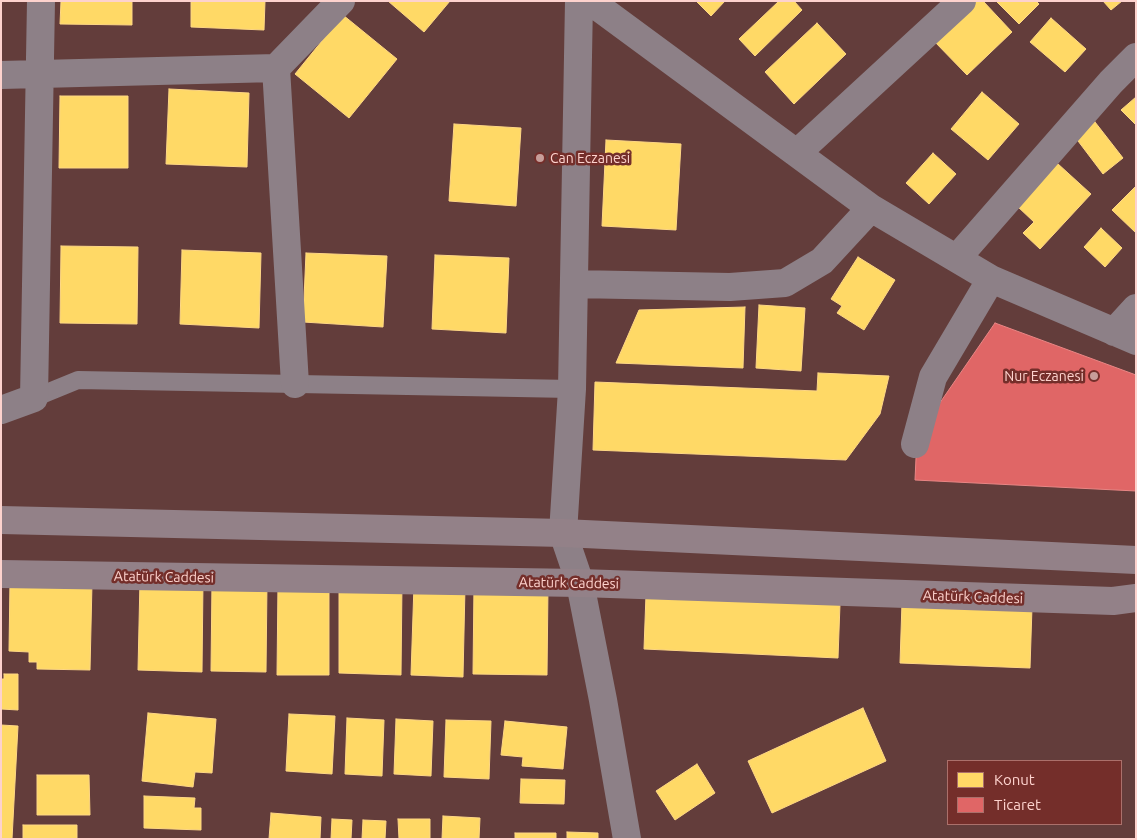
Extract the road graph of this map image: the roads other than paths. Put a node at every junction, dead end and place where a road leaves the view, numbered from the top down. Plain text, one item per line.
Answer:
1 (41, 1) edge
2 (341, 1) edge
3 (579, 1) edge
4 (590, 1) edge
5 (962, 1) edge
6 (1136, 57) edge
7 (276, 68) junction
8 (40, 74) junction
9 (1, 75) edge
10 (796, 153) junction
11 (871, 208) junction
12 (957, 258) junction
13 (991, 278) junction
14 (574, 284) junction
15 (1136, 308) edge
16 (1125, 336) edge
17 (296, 384) junction
18 (572, 389) junction
19 (34, 398) junction
20 (1, 410) edge
21 (915, 444) dead end
22 (1, 520) edge
23 (562, 533) junction
24 (1136, 560) edge
25 (1, 574) edge
26 (580, 583) junction
27 (1136, 598) edge
28 (627, 839) edge

1 - 8 street
2 - 7 street
3 - 14 street
4 - 10 street
5 - 10 street
6 - 12 street
7 - 8 street
7 - 17 street
8 - 9 street
8 - 19 street
10 - 11 street
11 - 12 street
11 - 14 street
12 - 13 street
13 - 16 street
13 - 21 street
14 - 18 street
15 - 16 street
17 - 18 lane
17 - 19 lane
18 - 23 street
19 - 20 street
22 - 23 main road
23 - 24 main road
23 - 26 street
25 - 26 main road, Atatürk Caddesi
26 - 27 main road, Atatürk Caddesi
26 - 28 street

